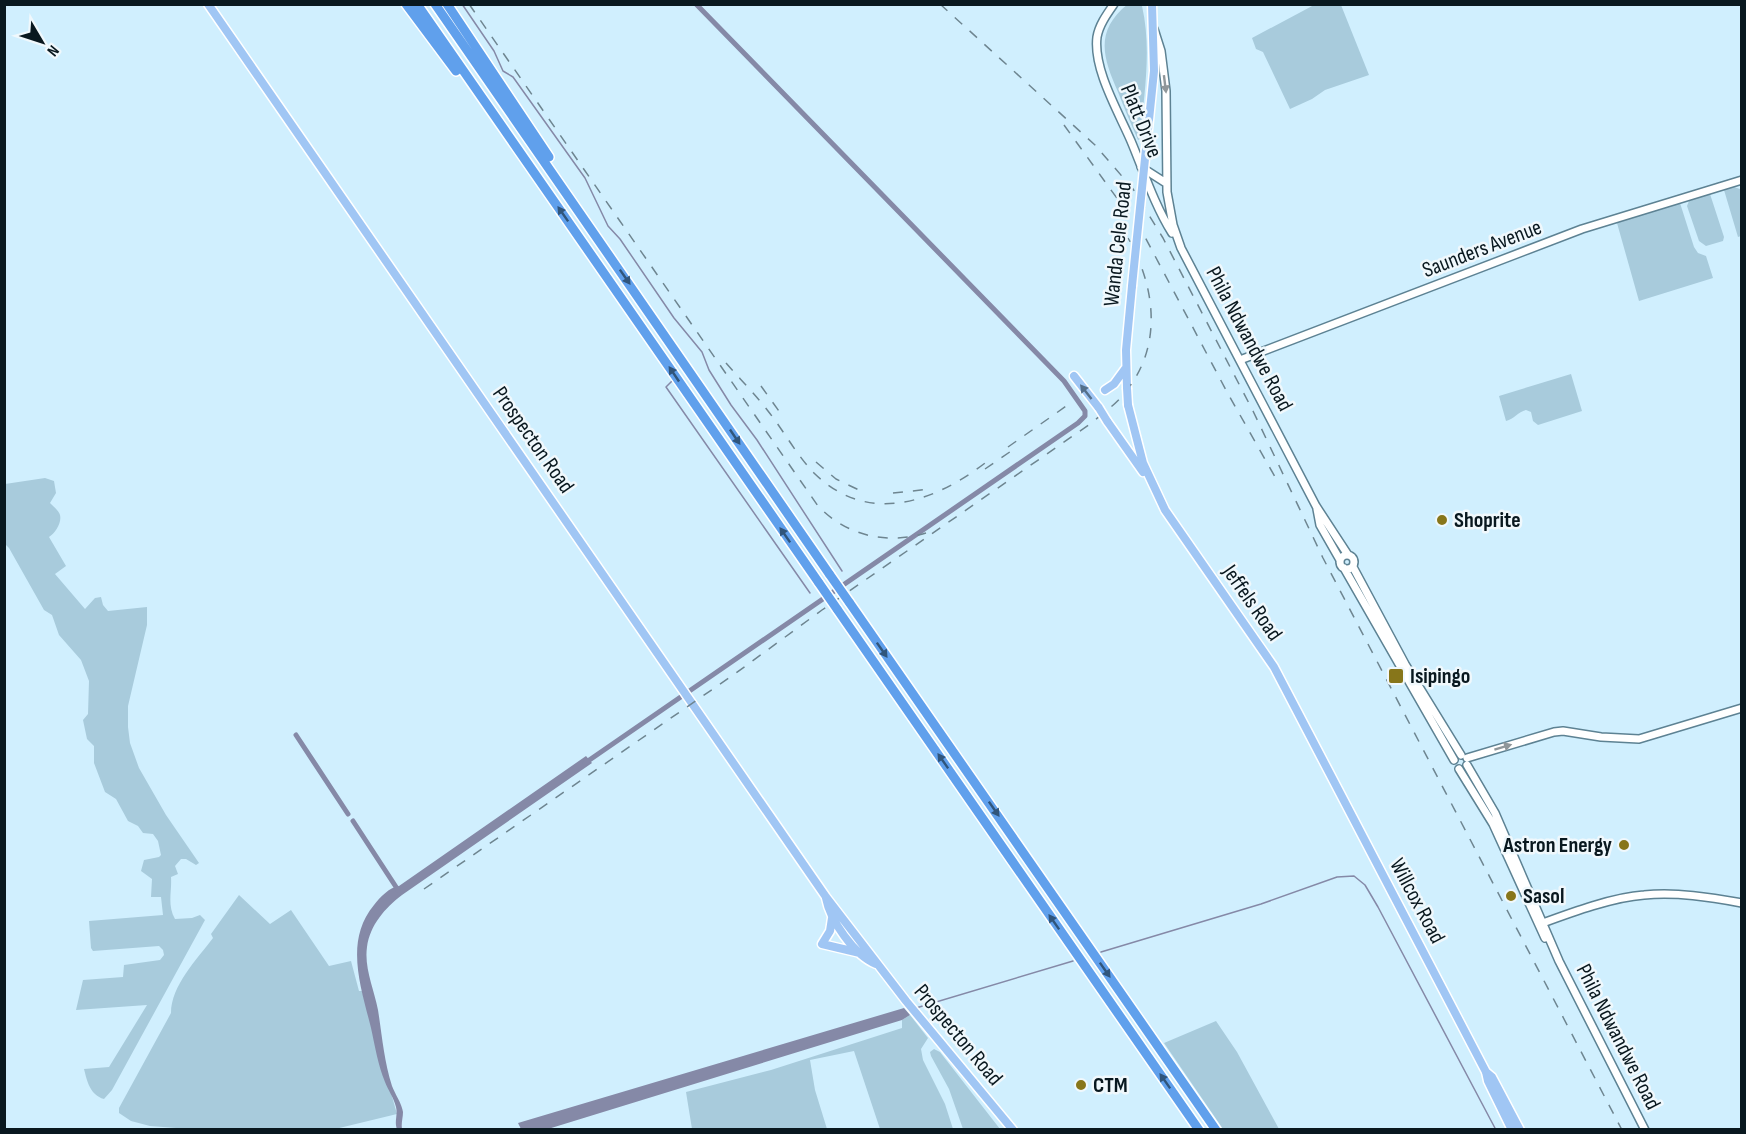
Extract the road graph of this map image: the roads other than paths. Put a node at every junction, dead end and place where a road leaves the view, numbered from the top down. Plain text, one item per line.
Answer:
1 (208, 4) edge
2 (405, 4) edge
3 (417, 4) edge
4 (435, 4) edge
5 (447, 4) edge
6 (1114, 4) edge
7 (1146, 4) edge
8 (1153, 9) edge
9 (1153, 27) junction
10 (512, 141) junction
11 (1141, 167) junction
12 (1742, 180) edge
13 (1166, 183) junction
14 (598, 238) junction
15 (1181, 248) junction
16 (1240, 360) junction
17 (1125, 368) junction
18 (1074, 376) dead end
19 (1105, 390) dead end
20 (1152, 484) junction
21 (1316, 506) junction
22 (1348, 555) junction
23 (1340, 560) junction
24 (1353, 567) junction
25 (1344, 568) junction
26 (1742, 708) edge
27 (1316, 746) joint
28 (1465, 759) junction
29 (1454, 760) junction
30 (1460, 769) junction
31 (826, 897) junction
32 (1742, 903) edge
33 (832, 917) junction
34 (1540, 923) junction
35 (861, 953) junction
36 (877, 964) junction
37 (1486, 1072) junction
38 (1190, 1118) junction
39 (1013, 1130) edge
40 (1192, 1130) edge
41 (1198, 1130) edge
42 (1216, 1130) edge
43 (1512, 1130) edge
44 (1520, 1130) edge
45 (1645, 1130) edge

1 - 31 main road, Prospecton Road
2 - 10 highway
3 - 10 highway
4 - 14 highway
5 - 14 highway
6 - 11 street, Platt Drive
7 - 8 main road
8 - 9 main road, Wanda Cele Road
9 -> 13 street, Phila Ndwandwe Road
9 - 17 main road, Wanda Cele Road, bridge
38 -> 10 highway, bridge
11 - 13 street
11 - 15 street, Platt Drive
12 - 16 street, Saunders Avenue
13 - 15 street, Phila Ndwandwe Road
14 -> 42 highway, bridge
15 - 16 street, Phila Ndwandwe Road
16 - 21 street, Phila Ndwandwe Road
17 - 19 main road
17 - 20 main road, Wanda Cele Road, bridge
20 -> 18 main road, bridge
20 - 27 main road, Jeffels Road
21 - 22 street, Phila Ndwandwe Road
21 - 23 street, Phila Ndwandwe Road
22 - 23 street
22 - 24 street
23 - 25 street
24 - 25 street
24 - 28 street, Phila Ndwandwe Road
25 - 29 street
28 -> 26 street
27 - 37 main road, Willcox Road
28 - 29 street
28 - 30 street
28 - 34 street, Phila Ndwandwe Road
29 - 30 street, Phila Ndwandwe Road
30 - 34 street, Phila Ndwandwe Road
31 - 33 main road
31 - 36 main road, Prospecton Road
32 - 34 street
33 - 35 main road
33 - 35 main road
34 - 45 street, Phila Ndwandwe Road
35 - 36 main road
36 - 39 main road, Prospecton Road
37 - 43 main road, Willcox Road
37 - 44 main road, Willcox Road
38 - 40 highway
38 - 41 highway

